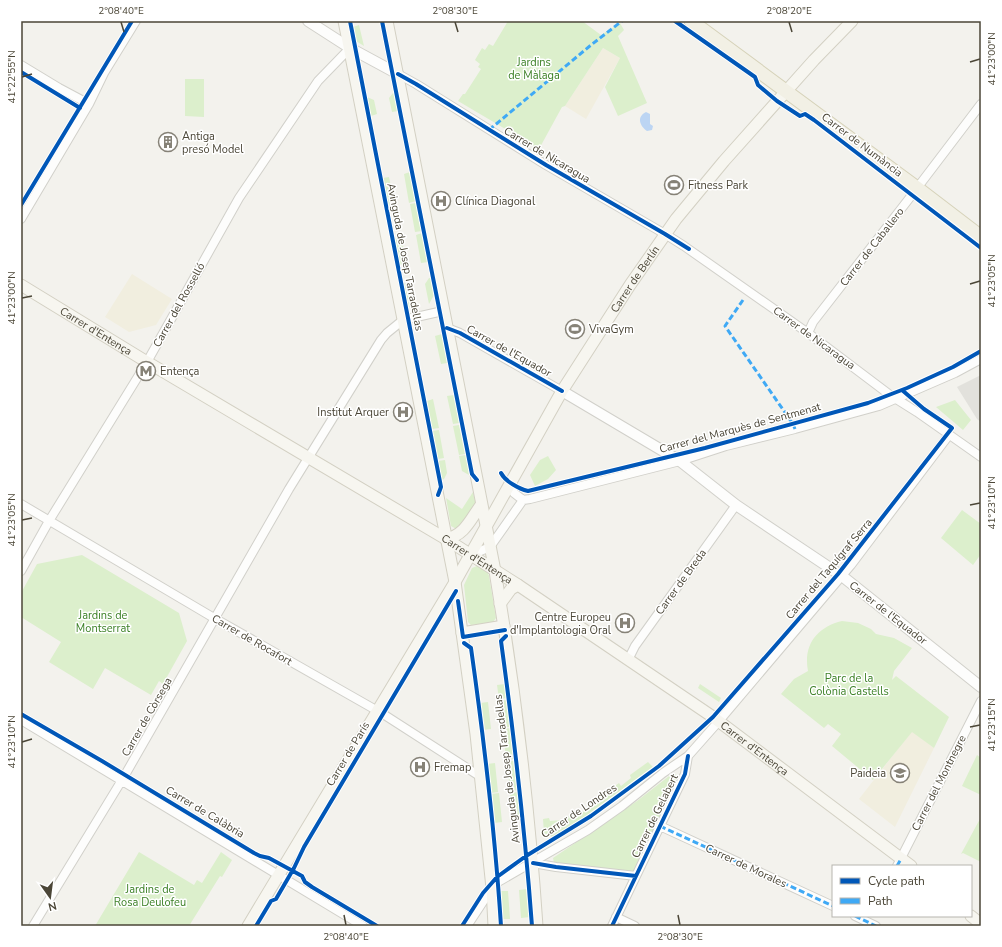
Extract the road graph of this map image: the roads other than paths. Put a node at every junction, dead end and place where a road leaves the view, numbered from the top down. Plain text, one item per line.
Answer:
1 (136, 21) edge
2 (308, 21) edge
3 (344, 21) edge
4 (387, 21) edge
5 (691, 21) edge
6 (852, 21) edge
7 (350, 48) junction
8 (21, 65) edge
9 (398, 74) junction
10 (786, 90) junction
11 (89, 104) junction
12 (981, 104) edge
13 (917, 188) junction
14 (21, 219) edge
15 (666, 234) junction
16 (981, 238) edge
17 (21, 285) edge
18 (443, 311) junction
19 (403, 320) junction
20 (447, 328) junction
21 (808, 333) junction
22 (981, 360) edge
23 (147, 362) junction
24 (562, 391) junction
25 (897, 399) junction
26 (950, 435) junction
27 (307, 457) junction
28 (981, 457) edge
29 (680, 461) junction
30 (509, 484) junction
31 (523, 500) junction
32 (21, 504) edge
33 (481, 505) junction
34 (736, 505) junction
35 (49, 521) junction
36 (486, 528) junction
37 (446, 539) junction
38 (490, 547) junction
39 (471, 555) junction
40 (21, 571) edge
41 (495, 571) junction
42 (842, 576) junction
43 (455, 582) junction
44 (518, 585) junction
45 (500, 604) junction
46 (214, 618) junction
47 (504, 626) junction
48 (462, 633) junction
49 (628, 660) junction
50 (981, 687) edge
51 (981, 701) edge
52 (378, 711) junction
53 (21, 720) edge
54 (719, 721) junction
55 (688, 756) junction
56 (481, 777) junction
57 (121, 781) junction
58 (660, 826) junction
59 (899, 862) edge
60 (533, 863) junction
61 (279, 876) junction
62 (636, 876) junction
63 (492, 888) junction
64 (832, 906) edge
65 (616, 917) junction
66 (972, 917) edge
67 (866, 921) edge
68 (981, 924) edge
69 (33, 926) edge
70 (248, 926) edge
71 (363, 926) edge
72 (467, 926) edge
73 (494, 926) edge
74 (537, 926) edge
75 (612, 926) edge
76 (635, 926) edge
77 (876, 926) edge

1 - 11 street
2 - 7 street
3 - 7 main road, Avinguda de Josep Tarradellas
4 - 9 main road, Avinguda de Josep Tarradellas
5 - 10 main road, Carrer de Numància
6 - 10 main road, Carrer de Berlín
7 - 9 street
7 - 19 main road, Avinguda de Josep Tarradellas
7 - 23 street, Carrer del Rosselló
8 - 11 street
9 - 15 street, Carrer de Nicaragua
9 - 18 main road, Avinguda de Josep Tarradellas
10 - 13 main road, Carrer de Numància
10 - 15 main road, Carrer de Berlín
11 - 14 street
12 - 13 street, Carrer de Caballero
13 - 16 main road, Carrer de Numància
13 - 21 street, Carrer de Caballero
15 - 21 street, Carrer de Nicaragua
15 - 24 main road, Carrer de Berlín
17 - 23 main road, Carrer d'Entença
18 - 19 street
18 - 20 main road, Avinguda de Josep Tarradellas
19 - 27 street, Carrer de Còrsega
19 - 37 main road, Avinguda de Josep Tarradellas
20 - 24 street, Carrer de l'Equador
20 - 33 main road, Avinguda de Josep Tarradellas
21 - 25 street, Carrer de Nicaragua
22 - 25 street, Carrer del Marquès de Sentmenat
23 - 27 main road, Carrer d'Entença
23 - 35 street, Carrer del Rosselló
24 - 29 street, Carrer de l'Equador
24 - 30 main road, Carrer de Berlín
25 - 26 street, Carrer de Nicaragua
25 - 29 street, Carrer del Marquès de Sentmenat
26 - 28 street, Carrer de Nicaragua
26 - 42 street, Carrer del Taquígraf Serra
27 - 37 main road, Carrer d'Entença
27 - 46 street, Carrer de Còrsega
29 - 31 street, Carrer del Marquès de Sentmenat
29 - 34 street, Carrer de l'Equador
30 - 31 street
30 - 36 main road, Carrer de Berlín
31 - 38 street
32 - 35 street, Carrer de Rocafort
33 - 36 main road, Avinguda de Josep Tarradellas
33 - 37 main road
34 - 42 street, Carrer de l'Equador
34 - 49 street, Carrer de Breda
35 - 40 street, Carrer del Rosselló
35 - 46 street, Carrer de Rocafort
36 - 38 main road, Avinguda de Josep Tarradellas
36 - 39 main road
37 - 39 main road, Carrer d'Entença
37 - 43 main road, Avinguda de Josep Tarradellas
38 - 39 street
38 - 41 main road, Avinguda de Josep Tarradellas
39 - 41 main road, Carrer d'Entença
39 - 43 main road
41 - 44 main road, Carrer d'Entença
41 - 45 main road, Avinguda de Josep Tarradellas
42 - 50 street, Carrer de l'Equador
42 - 54 street, Carrer del Taquígraf Serra
43 - 48 main road, Avinguda de Josep Tarradellas
43 - 52 main road, Carrer de París
44 - 45 main road
44 - 49 main road, Carrer d'Entença
45 - 47 main road, Avinguda de Josep Tarradellas
46 - 52 street, Carrer de Rocafort
46 - 57 street, Carrer de Còrsega
47 - 48 main road
47 - 60 main road, Avinguda de Josep Tarradellas
48 - 56 main road, Avinguda de Josep Tarradellas
49 - 54 main road, Carrer d'Entença
51 - 59 street, Carrer del Montnegre
52 - 56 street, Carrer de Rocafort
52 - 61 main road, Carrer de París
53 - 57 street, Carrer de Calàbria
54 - 55 street, Carrer de Londres
54 - 59 main road, Carrer d'Entença
55 - 58 street, Carrer de Gelabert
55 - 60 street, Carrer de Londres
56 - 63 main road, Avinguda de Josep Tarradellas
57 - 61 street, Carrer de Calàbria
57 - 69 street, Carrer de Còrsega
58 - 62 street, Carrer de Gelabert
58 - 64 street, Carrer de Morales
60 - 62 street
60 - 63 street, Carrer de Londres
60 - 74 main road, Avinguda de Josep Tarradellas
61 - 70 main road, Carrer de París
61 - 71 street, Carrer de Calàbria
62 - 65 street, Carrer de Gelabert
63 - 72 street, Carrer de Londres
63 - 73 main road, Avinguda de Josep Tarradellas
65 - 75 street, Carrer de Gelabert
65 - 76 street
66 - 68 main road
67 - 77 street

